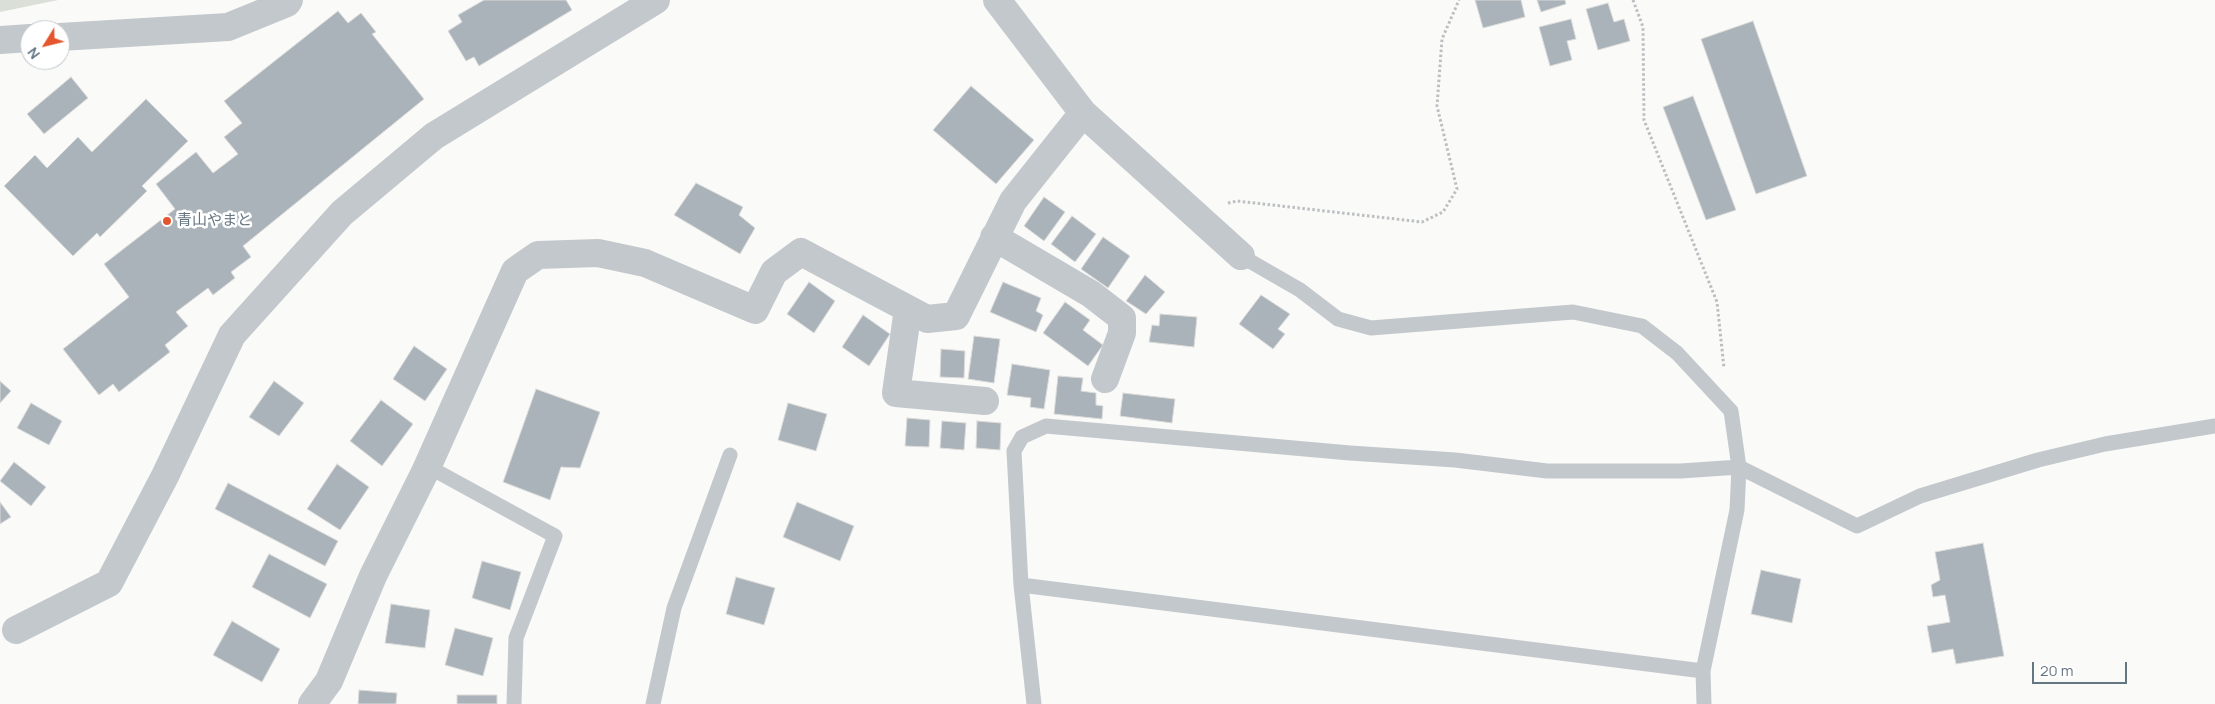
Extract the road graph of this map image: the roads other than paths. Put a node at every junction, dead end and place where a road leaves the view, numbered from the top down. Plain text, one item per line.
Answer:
1 (289, 0) edge
2 (656, 0) edge
3 (998, 0) edge
4 (70, 36) edge
5 (20, 39) edge
6 (0, 40) edge
7 (1083, 113) junction
8 (994, 237) junction
9 (1241, 256) joint
10 (908, 309) junction
11 (1105, 379) dead end
12 (985, 401) dead end
13 (2215, 426) edge
14 (730, 455) dead end
15 (427, 466) junction
16 (1739, 467) junction
17 (1021, 585) junction
18 (16, 630) dead end
19 (1704, 671) junction
20 (312, 704) edge
21 (514, 704) edge
22 (653, 704) edge
23 (1034, 704) edge
24 (1704, 704) edge

1 - 4 street
2 - 18 street
3 - 7 street
5 - 6 street
7 - 8 street
7 - 9 street
8 - 10 street
8 - 11 street
9 - 16 lane
10 - 12 street
10 - 15 street
13 - 16 lane
14 - 22 lane
15 - 20 street
15 - 21 lane
16 - 17 lane
16 - 19 lane
17 - 19 lane
17 - 23 lane
19 - 24 lane

